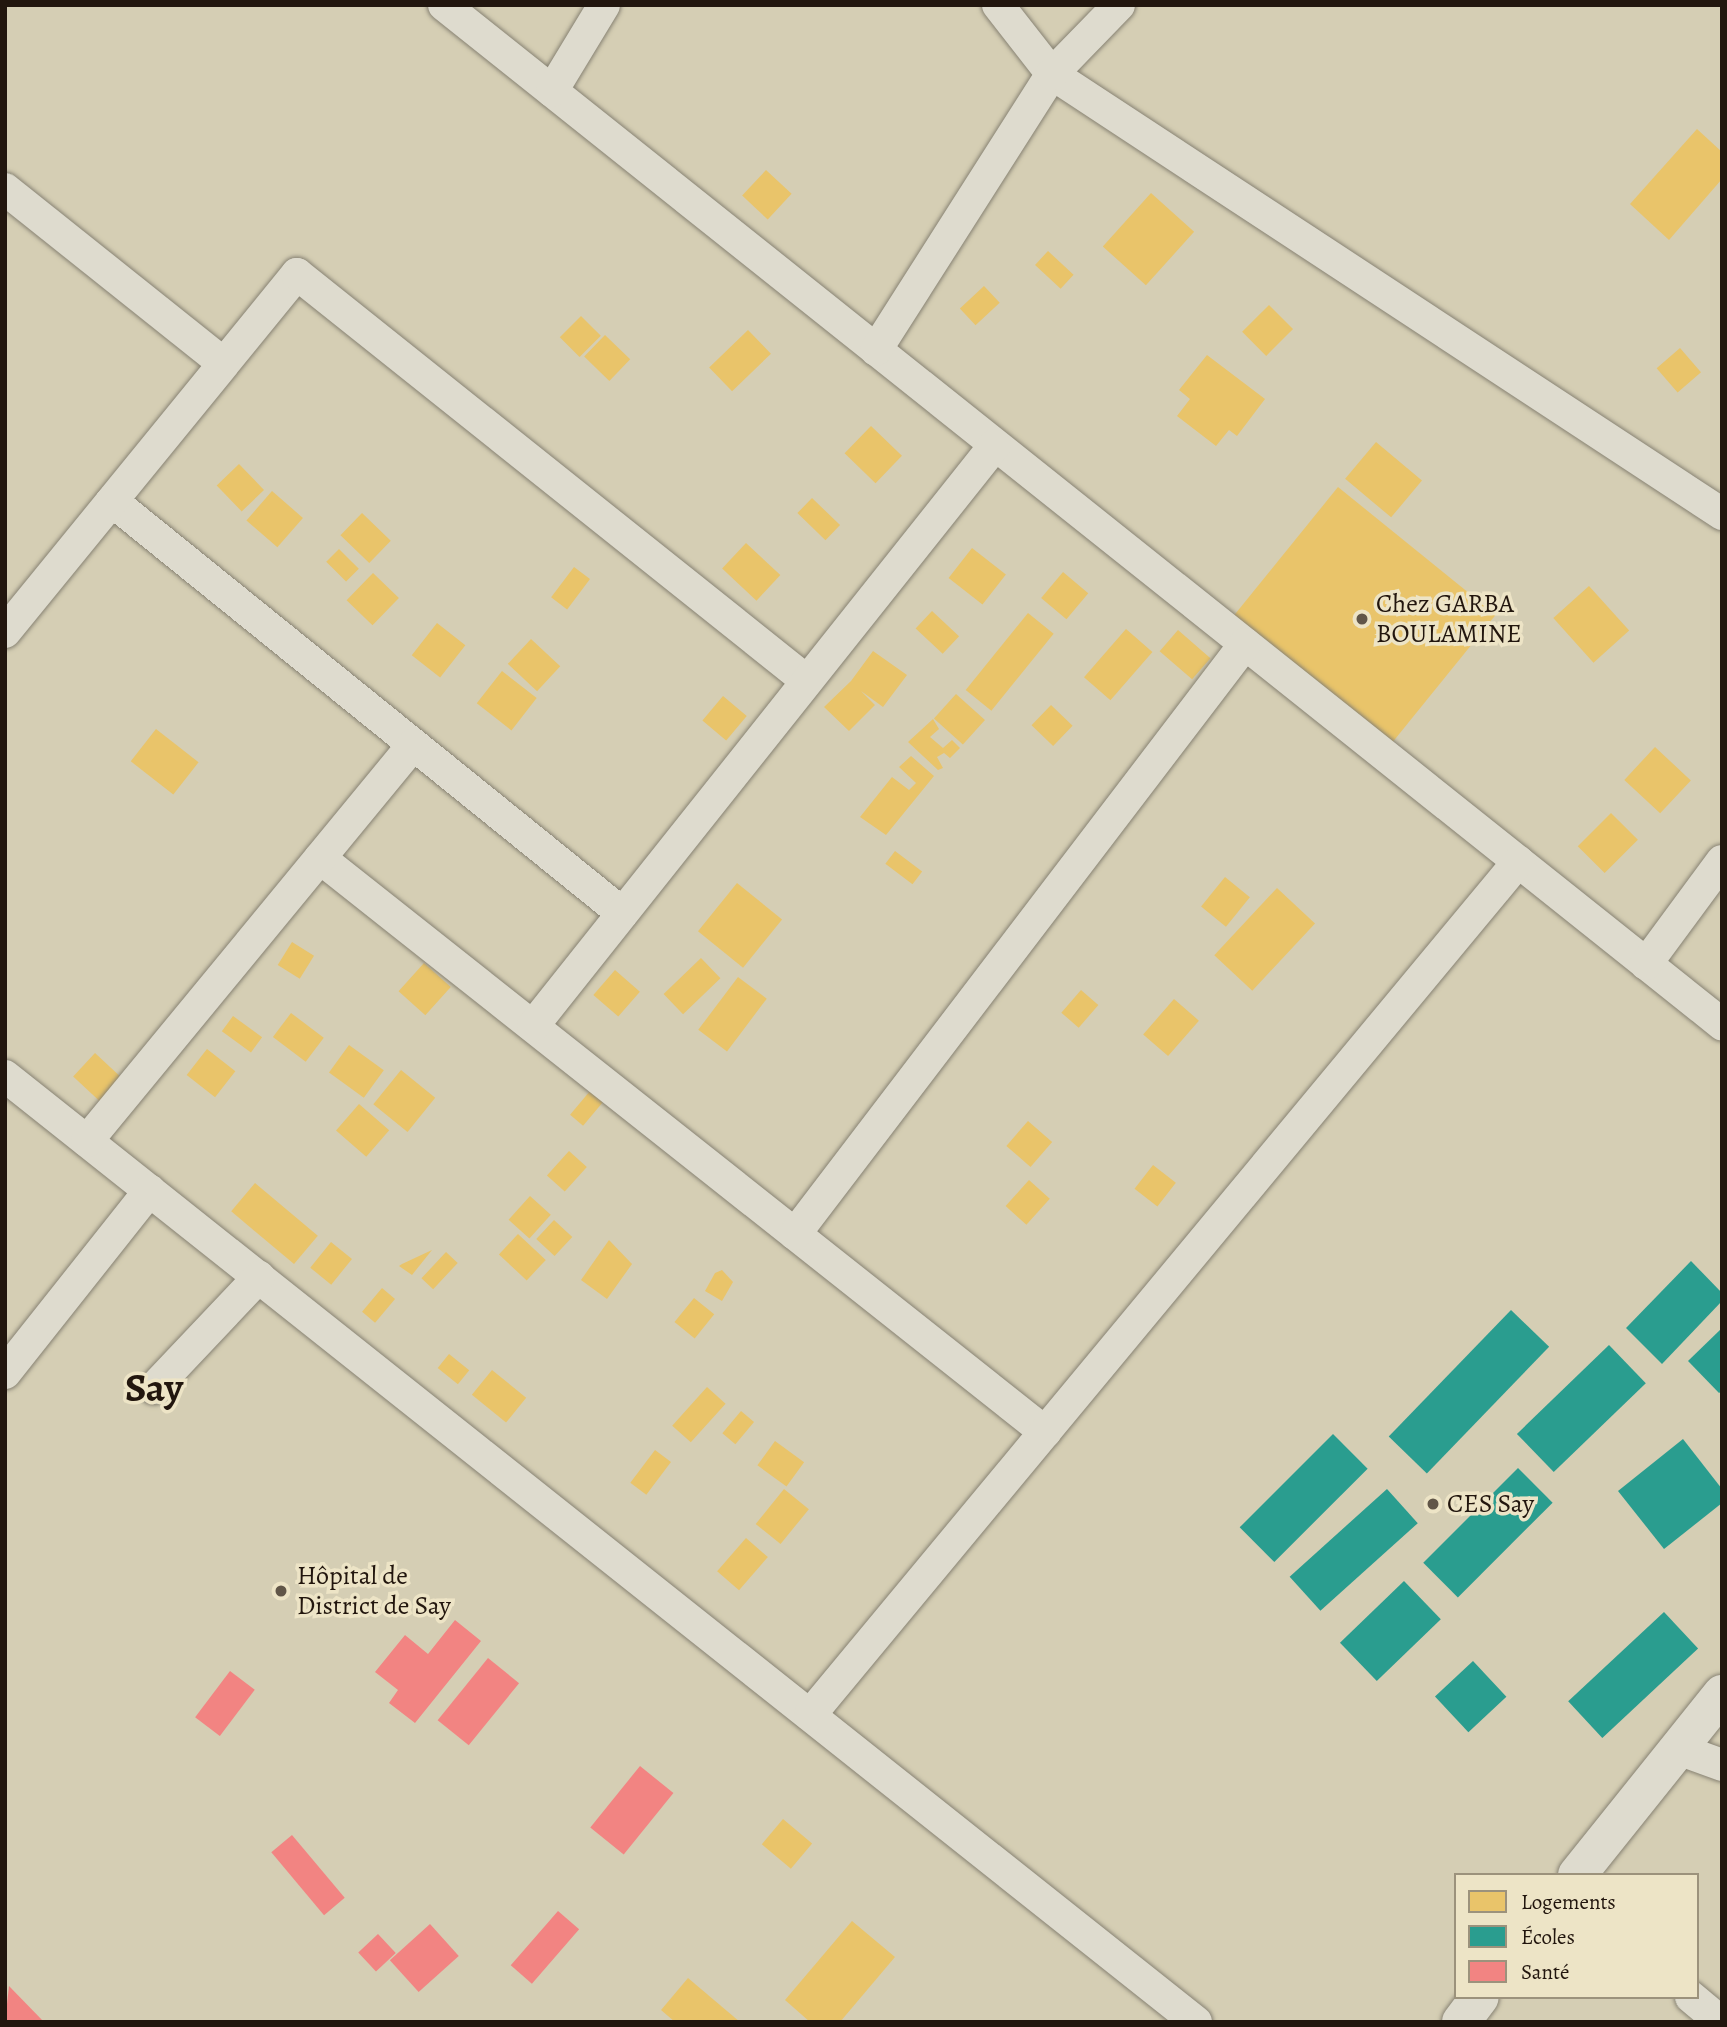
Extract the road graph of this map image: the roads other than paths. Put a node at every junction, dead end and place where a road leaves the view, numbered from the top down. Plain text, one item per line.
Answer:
1 (444, 5) edge
2 (604, 5) edge
3 (998, 5) edge
4 (1119, 5) edge
5 (1052, 74) junction
6 (552, 91) junction
7 (5, 189) edge
8 (876, 350) junction
9 (223, 363) junction
10 (995, 445) junction
11 (112, 501) junction
12 (1722, 514) edge
13 (10, 618) edge
14 (1245, 644) junction
15 (807, 681) junction
16 (413, 745) junction
17 (320, 858) junction
18 (1722, 861) edge
19 (1518, 862) junction
20 (622, 914) junction
21 (1646, 964) junction
22 (1722, 1024) edge
23 (533, 1026) junction
24 (5, 1076) edge
25 (87, 1141) junction
26 (150, 1190) junction
27 (795, 1234) junction
28 (259, 1277) junction
29 (5, 1374) edge
30 (154, 1388) dead end
31 (1045, 1432) junction
32 (1722, 1694) edge
33 (810, 1715) junction
34 (1678, 1749) junction
35 (1722, 1765) edge
36 (1579, 1873) edge
37 (1478, 1999) edge
38 (1693, 1999) edge
39 (1716, 2020) edge
40 (1196, 2022) edge
41 (1461, 2022) edge

1 - 6 street
2 - 6 street
3 - 5 street
4 - 5 street
5 - 8 street
5 - 12 street
6 - 8 street
7 - 9 street
8 - 10 street
9 - 11 street
9 - 15 street
10 - 14 street
10 - 15 street
11 - 13 street
11 - 16 street
14 - 19 street
14 - 27 street
15 - 20 street
16 - 17 street
16 - 20 street
17 - 23 street
17 - 25 street
18 - 21 street
19 - 21 street
19 - 31 street
20 - 23 street
21 - 22 street
23 - 27 street
24 - 25 street
25 - 26 street
26 - 28 street
26 - 29 street
27 - 31 street
28 - 30 street
28 - 33 street
31 - 33 street
32 - 34 street
33 - 40 street
34 - 35 street
34 - 36 street
37 - 41 street
38 - 39 street

